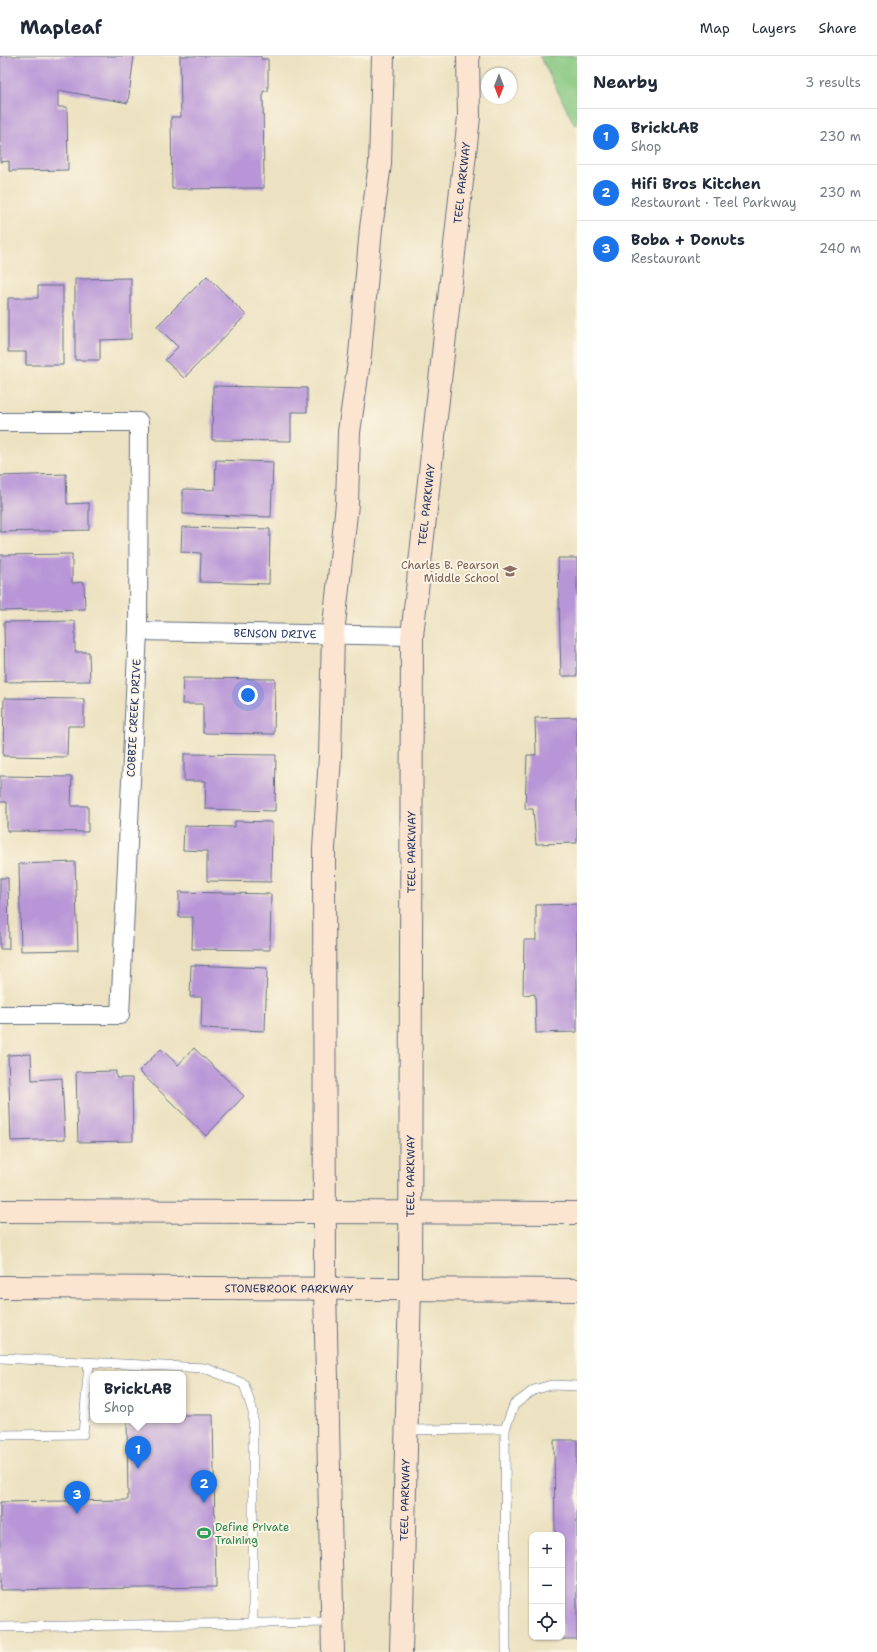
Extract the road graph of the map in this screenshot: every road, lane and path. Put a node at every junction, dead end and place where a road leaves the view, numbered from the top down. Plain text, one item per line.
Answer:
1 (383, 56) edge
2 (468, 56) edge
3 (0, 422) edge
4 (138, 631) junction
5 (333, 634) junction
6 (412, 636) junction
7 (0, 1015) edge
8 (0, 1211) edge
9 (324, 1212) junction
10 (410, 1212) junction
11 (577, 1213) edge
12 (0, 1288) edge
13 (325, 1288) junction
14 (410, 1288) junction
15 (577, 1290) edge
16 (0, 1358) edge
17 (89, 1363) junction
18 (577, 1386) edge
19 (505, 1429) junction
20 (406, 1430) junction
21 (0, 1435) edge
22 (332, 1622) junction
23 (253, 1623) junction
24 (0, 1627) edge
25 (333, 1652) edge
26 (401, 1652) edge
27 (506, 1652) edge

1 - 5 main road
2 - 6 main road, TEEL PARKWAY
3 - 4 street, COBBIE CREEK DRIVE
4 - 5 street, BENSON DRIVE
4 - 7 street, COBBIE CREEK DRIVE
5 - 6 street, BENSON DRIVE
5 - 9 main road
6 - 10 main road, TEEL PARKWAY
8 - 9 main road
9 - 10 main road
9 - 13 main road
10 - 11 main road
10 - 14 main road, TEEL PARKWAY
12 - 13 main road, STONEBROOK PARKWAY
13 - 14 main road, STONEBROOK PARKWAY
13 - 22 main road
14 - 15 main road, STONEBROOK PARKWAY
14 - 20 main road, TEEL PARKWAY
16 - 17 lane
17 - 21 lane
17 - 23 lane
18 - 19 lane
19 - 20 lane
19 - 27 lane
20 - 26 main road, TEEL PARKWAY
22 - 23 lane
22 - 25 main road
23 - 24 lane

